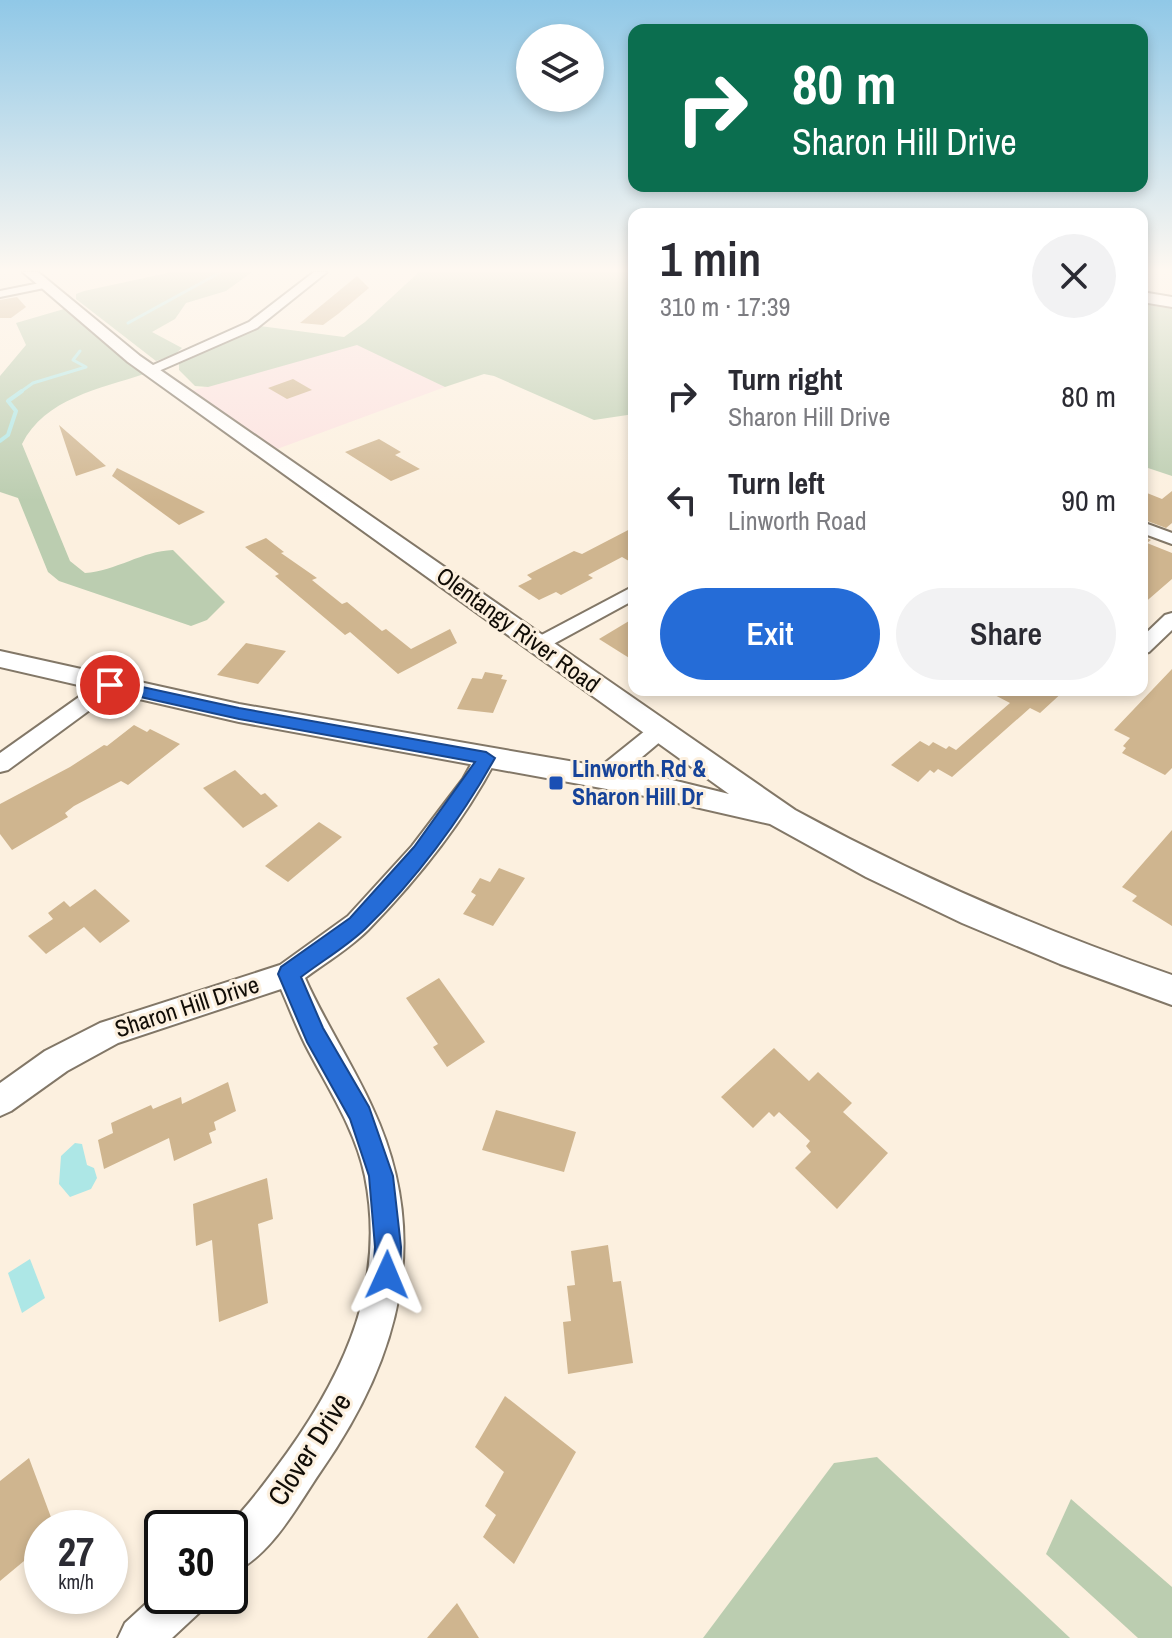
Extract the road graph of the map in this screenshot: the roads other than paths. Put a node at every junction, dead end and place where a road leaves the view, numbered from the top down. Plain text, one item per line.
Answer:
1 (123, 348) edge
2 (199, 348) edge
3 (149, 370) junction
4 (1148, 529) edge
5 (1172, 539) edge
6 (628, 595) edge
7 (1172, 619) edge
8 (1148, 642) edge
9 (539, 644) junction
10 (0, 659) edge
11 (110, 685) junction
12 (659, 731) junction
13 (486, 758) junction
14 (0, 764) edge
15 (603, 777) junction
16 (784, 818) junction
17 (289, 974) junction
18 (1172, 990) edge
19 (0, 1101) edge
20 (248, 1535) edge
21 (166, 1614) edge
22 (140, 1638) edge

1 - 3 main road, Olentangy River Road
2 - 3 street
3 - 9 main road, Olentangy River Road
4 - 5 street
6 - 9 street
7 - 8 street
9 - 12 main road, Olentangy River Road
10 - 11 main road
11 - 13 main road
11 - 14 street
12 - 15 street
12 - 16 main road, Olentangy River Road
13 - 15 main road
13 - 17 street, Sharon Hill Drive
15 - 16 main road
16 - 18 main road, Olentangy River Road
17 - 19 street, Sharon Hill Drive
17 - 20 street, Clover Drive
21 - 22 street

